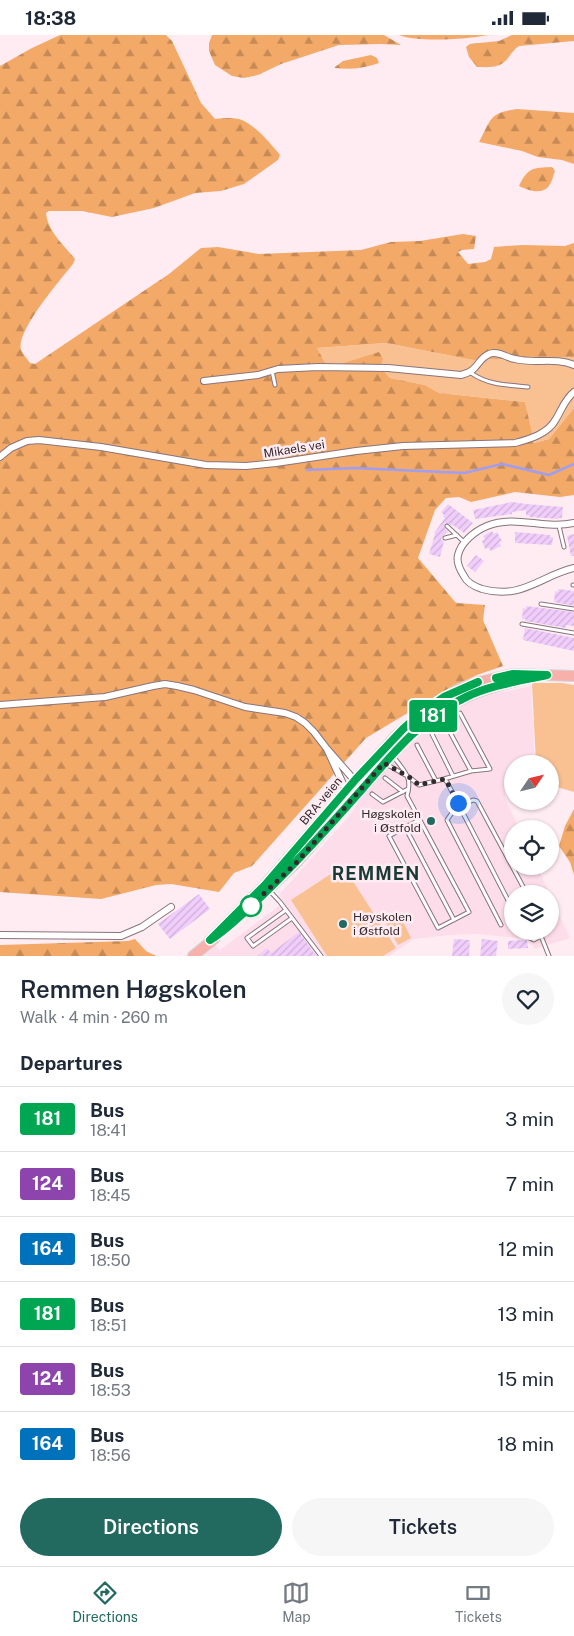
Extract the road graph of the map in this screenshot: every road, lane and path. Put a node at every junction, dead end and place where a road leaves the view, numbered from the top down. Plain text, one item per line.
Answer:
1 (574, 365) edge
2 (272, 370) junction
3 (471, 373) junction
4 (204, 381) dead end
5 (275, 385) dead end
6 (528, 387) dead end
7 (574, 392) edge
8 (0, 457) edge
9 (574, 523) edge
10 (447, 525) dead end
11 (559, 525) junction
12 (457, 535) junction
13 (445, 538) dead end
14 (465, 542) junction
15 (564, 547) dead end
16 (574, 568) edge
17 (541, 604) dead end
18 (574, 609) edge
19 (522, 625) dead end
20 (574, 633) edge
21 (547, 675) junction
22 (574, 676) edge
23 (0, 705) edge
24 (460, 713) dead end
25 (445, 723) dead end
26 (431, 732) dead end
27 (416, 745) dead end
28 (327, 749) junction
29 (381, 752) junction
30 (392, 754) junction
31 (384, 763) junction
32 (471, 771) junction
33 (454, 776) junction
34 (409, 777) junction
35 (385, 778) dead end
36 (356, 779) junction
37 (444, 779) junction
38 (436, 781) junction
39 (409, 789) junction
40 (347, 790) junction
41 (359, 792) junction
42 (403, 792) junction
43 (372, 795) dead end
44 (459, 805) junction
45 (420, 819) junction
46 (405, 827) junction
47 (522, 885) edge
48 (267, 887) junction
49 (504, 892) edge
50 (171, 907) dead end
51 (286, 910) junction
52 (292, 918) junction
53 (454, 920) junction
54 (501, 925) dead end
55 (0, 935) edge
56 (542, 940) edge
57 (534, 941) edge
58 (527, 944) dead end
59 (194, 956) edge
60 (321, 956) edge
61 (549, 956) edge

1 - 3 street
2 - 3 street
2 - 4 street
2 - 5 lane
3 - 6 lane
7 - 8 street, Mikaels vei
9 - 11 street
10 - 12 lane
11 - 14 street
11 - 15 lane
12 - 13 lane
12 - 14 lane
14 - 16 street
17 - 18 lane
19 - 20 lane
21 - 22 main road, BRA-veien
21 - 29 main road, BRA-veien
21 - 30 main road, BRA-veien
23 - 28 street
24 - 32 lane
25 - 32 lane
26 - 33 lane
27 - 38 lane
28 - 36 street
28 - 40 street
29 - 30 lane
29 - 31 lane
29 - 36 main road, BRA-veien
30 - 31 main road, BRA-veien
30 - 34 lane
31 - 34 lane
31 - 41 main road, BRA-veien
32 - 33 lane
33 - 37 lane
34 - 38 lane
34 - 39 lane
35 - 42 lane
36 - 40 main road, BRA-veien
36 - 41 street
37 - 38 lane
37 - 44 lane
39 - 42 lane
39 - 45 lane
40 - 41 street
40 - 48 main road, BRA-veien
41 - 48 main road, BRA-veien
42 - 43 lane
44 - 47 lane
44 - 49 lane
44 - 54 lane
45 - 46 lane
45 - 53 lane
46 - 53 lane
46 - 53 lane
48 - 51 lane
48 - 59 main road, BRA-veien
50 - 55 street
51 - 52 lane
51 - 52 lane
52 - 60 lane
56 - 61 lane
57 - 58 lane

